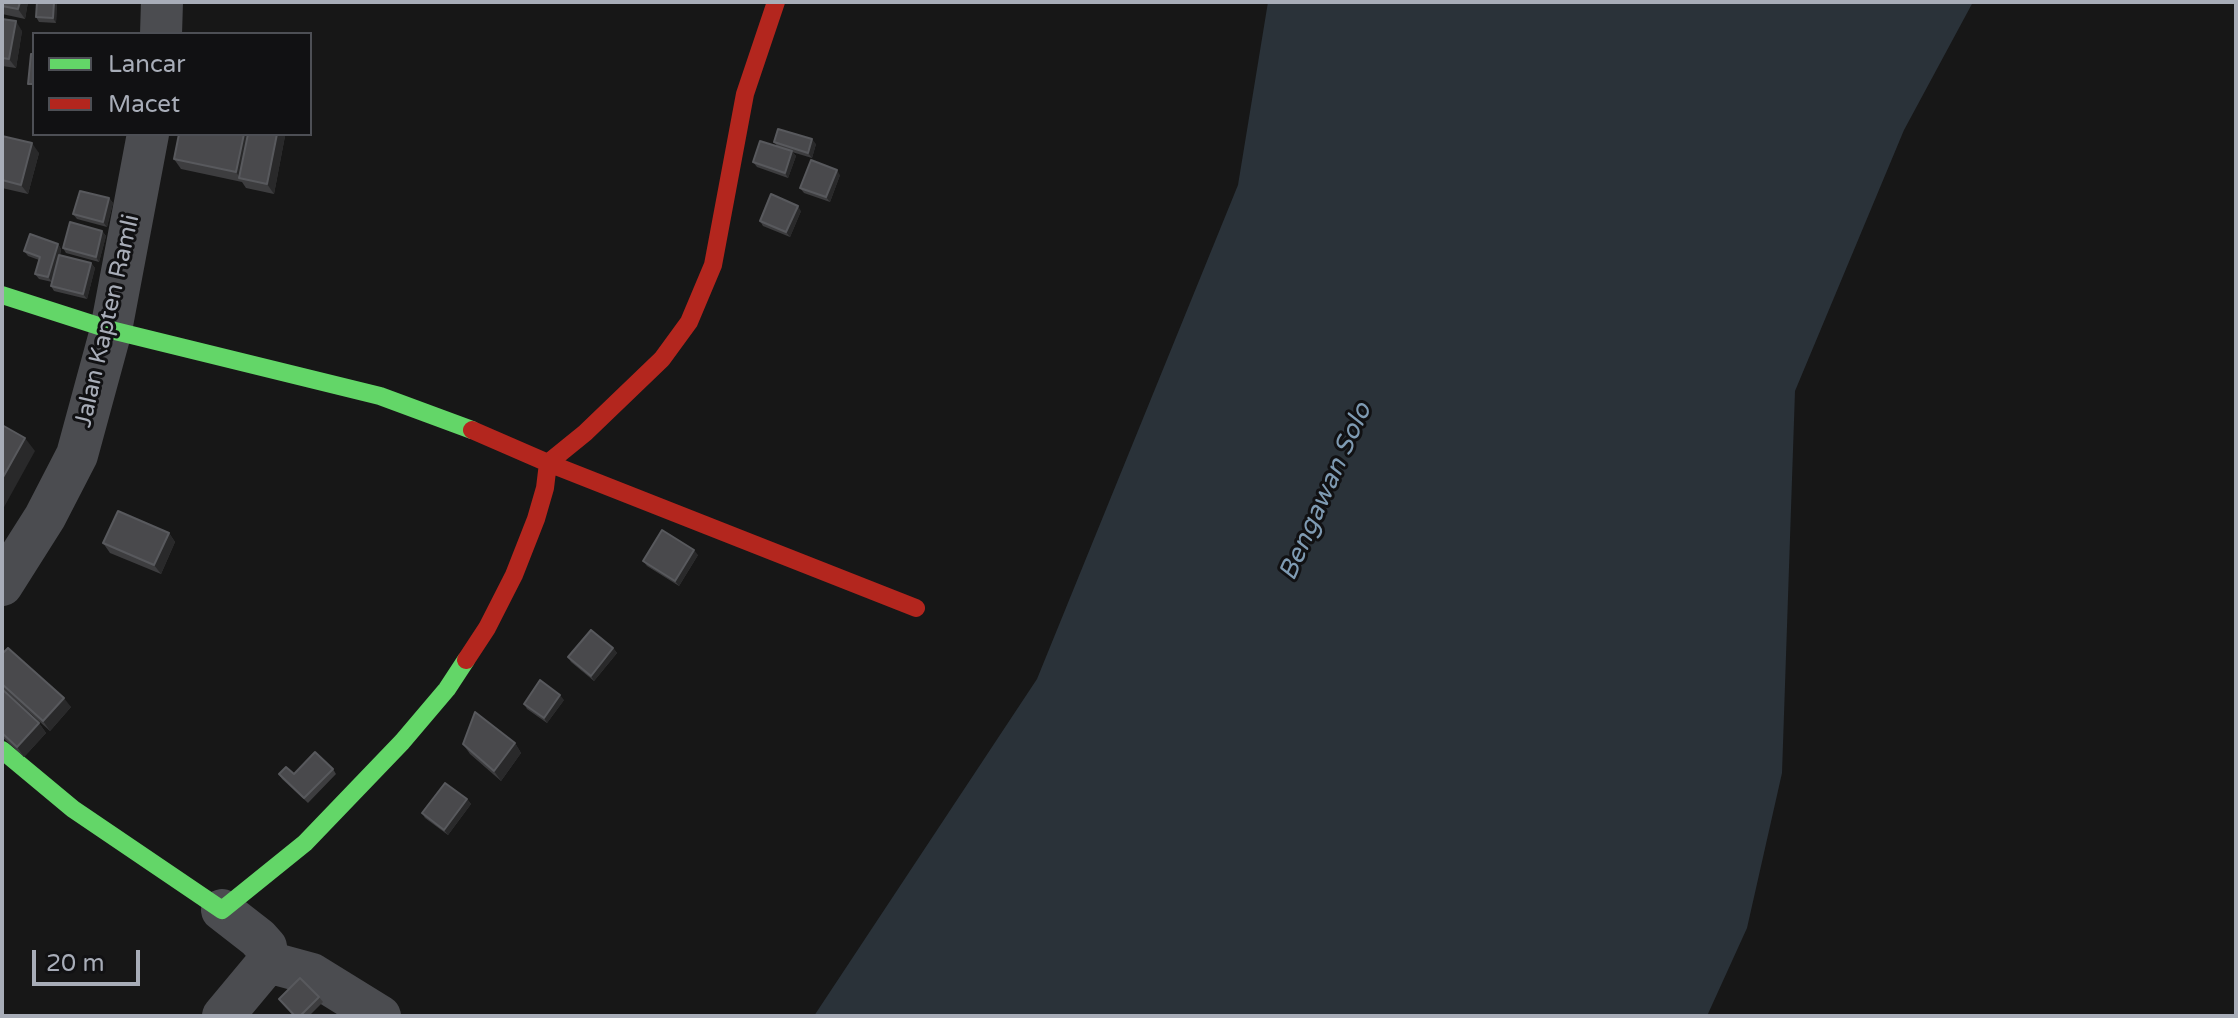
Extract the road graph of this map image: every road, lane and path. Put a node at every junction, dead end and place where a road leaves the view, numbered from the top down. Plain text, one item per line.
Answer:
1 (162, 2) edge
2 (776, 2) edge
3 (161, 32) edge
4 (148, 136) edge
5 (2, 295) edge
6 (111, 330) junction
7 (548, 463) junction
8 (2, 585) edge
9 (916, 608) dead end
10 (2, 750) edge
11 (222, 910) junction
12 (268, 962) junction
13 (223, 1016) edge
14 (380, 1016) edge

1 - 3 street
2 - 7 street
4 - 6 street, Jalan Kapten Ramli
5 - 6 street
6 - 7 street
6 - 8 street, Jalan Kapten Ramli
7 - 9 street
7 - 11 street
10 - 11 street
11 - 12 street
12 - 13 street
12 - 14 street

